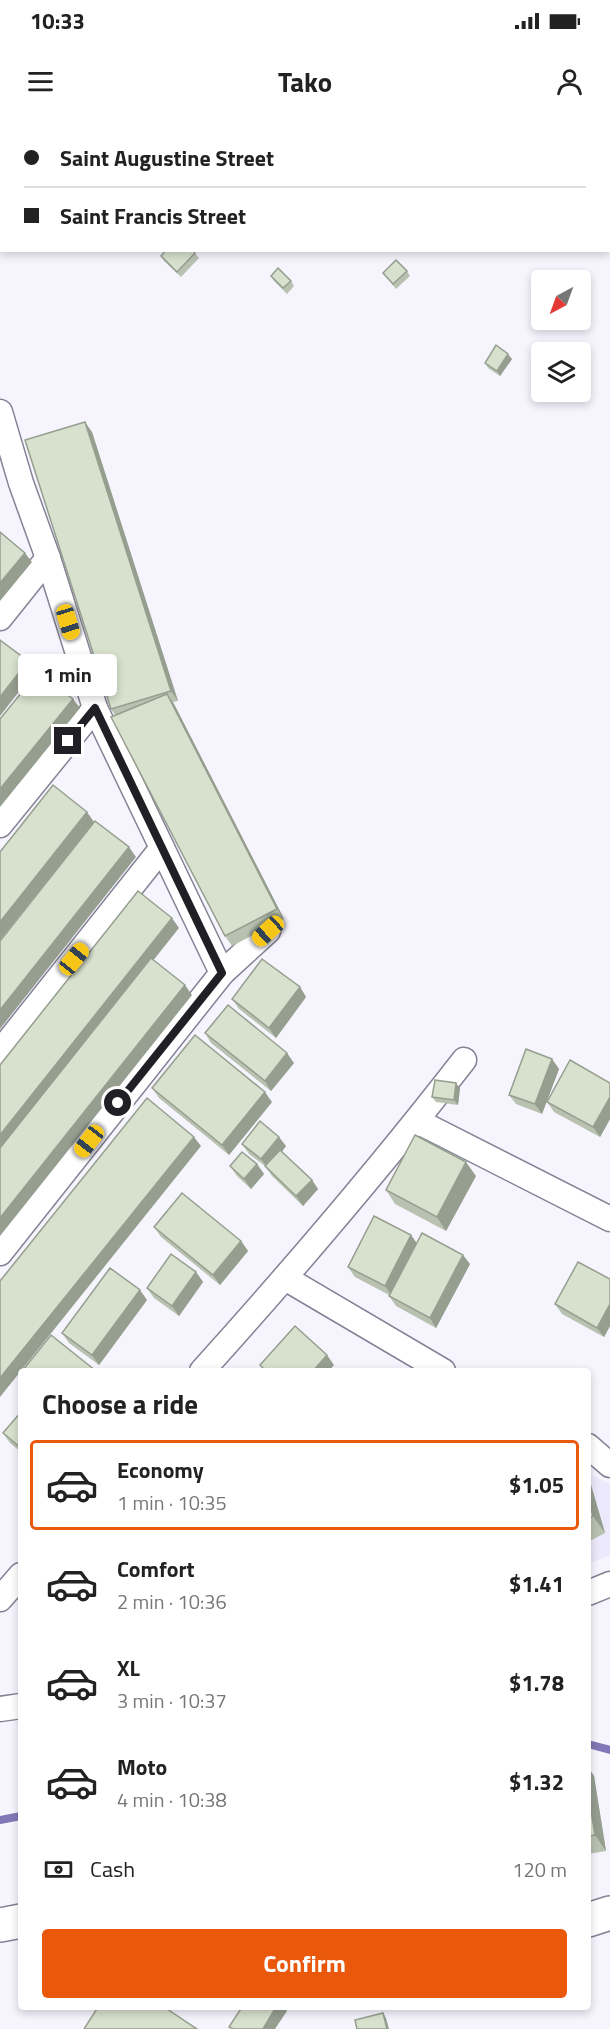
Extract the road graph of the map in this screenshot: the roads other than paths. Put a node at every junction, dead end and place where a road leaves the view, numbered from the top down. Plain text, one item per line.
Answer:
1 (0, 412) edge
2 (48, 558) junction
3 (0, 618) edge
4 (95, 708) junction
5 (0, 825) edge
6 (162, 848) junction
7 (268, 931) dead end
8 (222, 973) junction
9 (0, 1052) edge
10 (464, 1060) dead end
11 (417, 1121) junction
12 (610, 1220) edge
13 (0, 1253) edge
14 (285, 1278) junction
15 (205, 1368) edge
16 (438, 1368) edge
17 (591, 1449) edge
18 (610, 1465) edge
19 (18, 1578) edge
20 (610, 1584) edge
21 (591, 1592) edge
22 (0, 1599) edge
23 (18, 1706) edge
24 (0, 1709) edge
25 (610, 1913) edge
26 (591, 1919) edge
27 (18, 1921) edge
28 (0, 1925) edge

1 - 2 street
2 - 3 street
2 - 4 street
4 - 5 street
4 - 6 street
6 - 8 street
6 - 9 street
7 - 8 street
8 - 13 street
10 - 11 street
11 - 12 street
11 - 14 street
14 - 15 street
14 - 16 street
17 - 18 street
19 - 22 street
20 - 21 street
23 - 24 street
25 - 26 main road
27 - 28 main road

